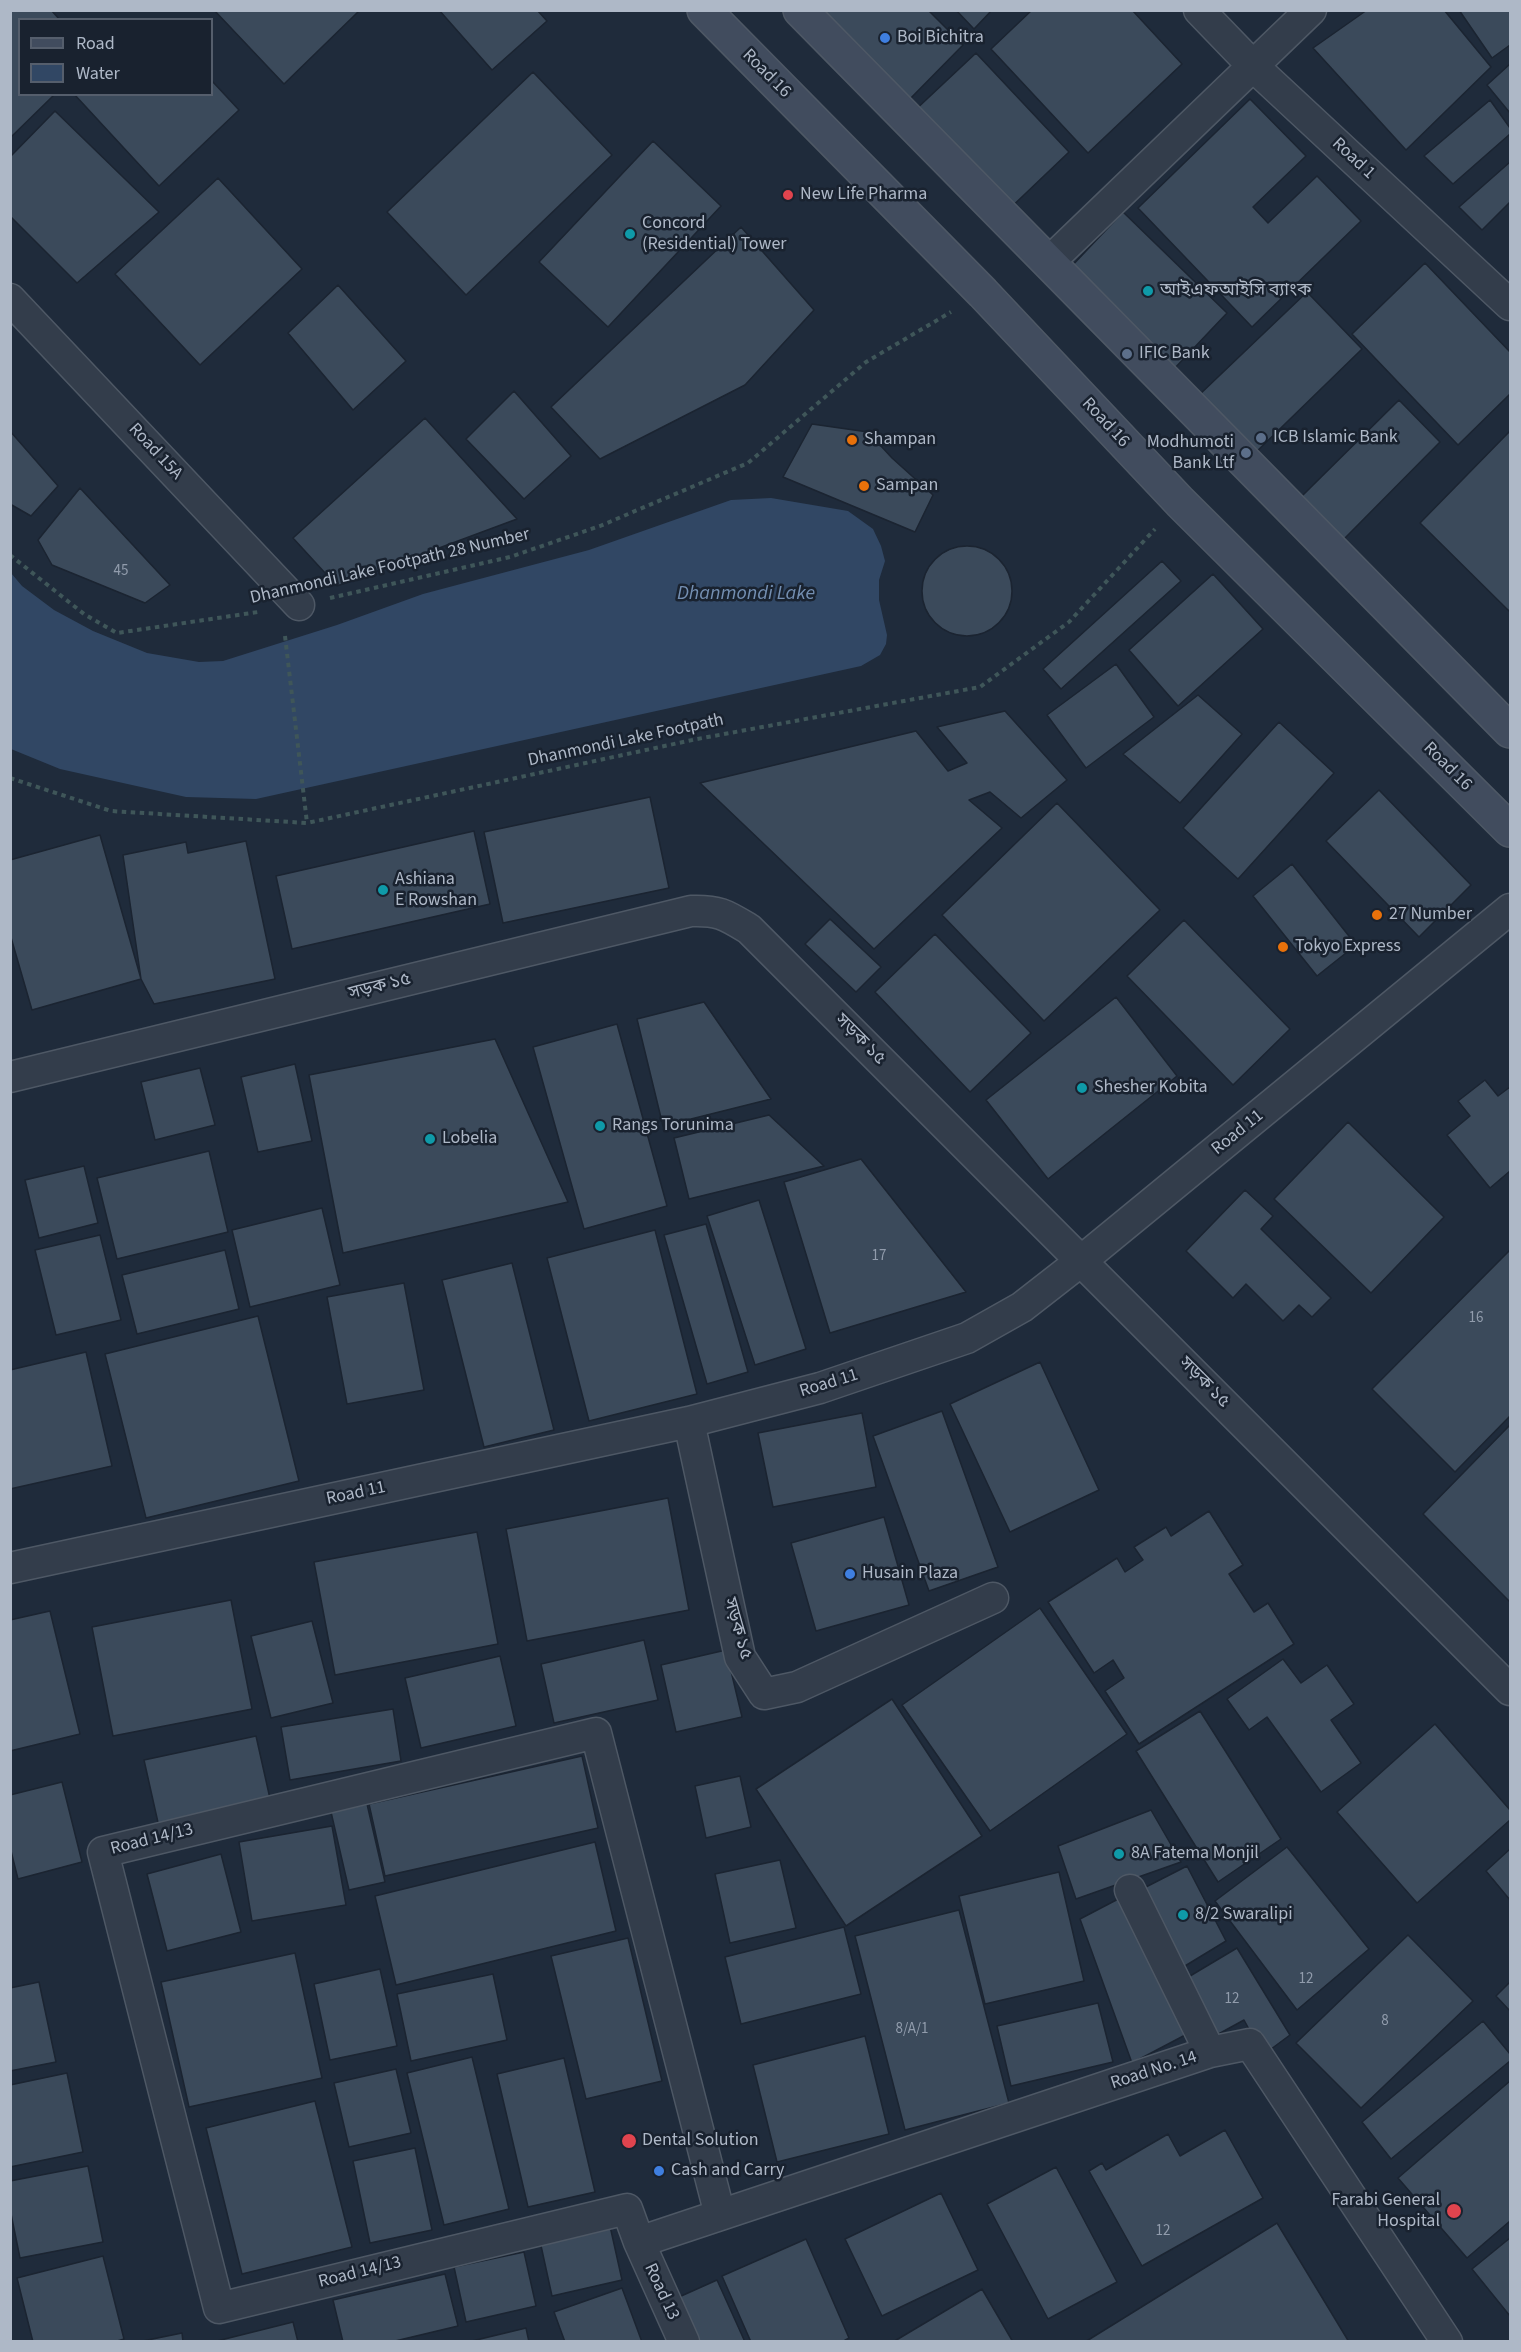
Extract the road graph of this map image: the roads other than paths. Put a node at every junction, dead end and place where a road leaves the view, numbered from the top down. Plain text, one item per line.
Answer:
1 (704, 10) edge
2 (800, 10) edge
3 (1199, 10) edge
4 (1311, 10) edge
5 (1253, 66) junction
6 (1048, 262) junction
7 (10, 299) edge
8 (1510, 305) edge
9 (299, 605) road end
10 (1510, 731) edge
11 (1510, 830) edge
12 (1510, 909) edge
13 (10, 1077) edge
14 (1081, 1261) junction
15 (689, 1422) junction
16 (10, 1568) edge
17 (993, 1598) dead end
18 (1510, 1690) edge
19 (1130, 1890) dead end
20 (1210, 2052) junction
21 (720, 2215) junction
22 (639, 2242) junction
23 (684, 2342) edge
24 (1447, 2342) edge

1 - 11 main road, Road 16
2 - 6 main road
3 - 5 street, Road 1
4 - 5 street
5 - 6 street
5 - 8 street, Road 1
6 - 10 main road
7 - 9 street, Road 15A
12 - 14 street, Road 11
13 - 14 street, সড়ক ১৫
14 - 15 street, Road 11
14 - 18 street, সড়ক ১৫
15 - 16 street, Road 11
15 - 17 street, সড়ক ১৫
19 - 20 street
20 - 21 street, Road No. 14
20 - 24 street, Road No. 14
21 - 22 street
21 - 22 street, Road 14/13
22 - 23 street, Road 13

